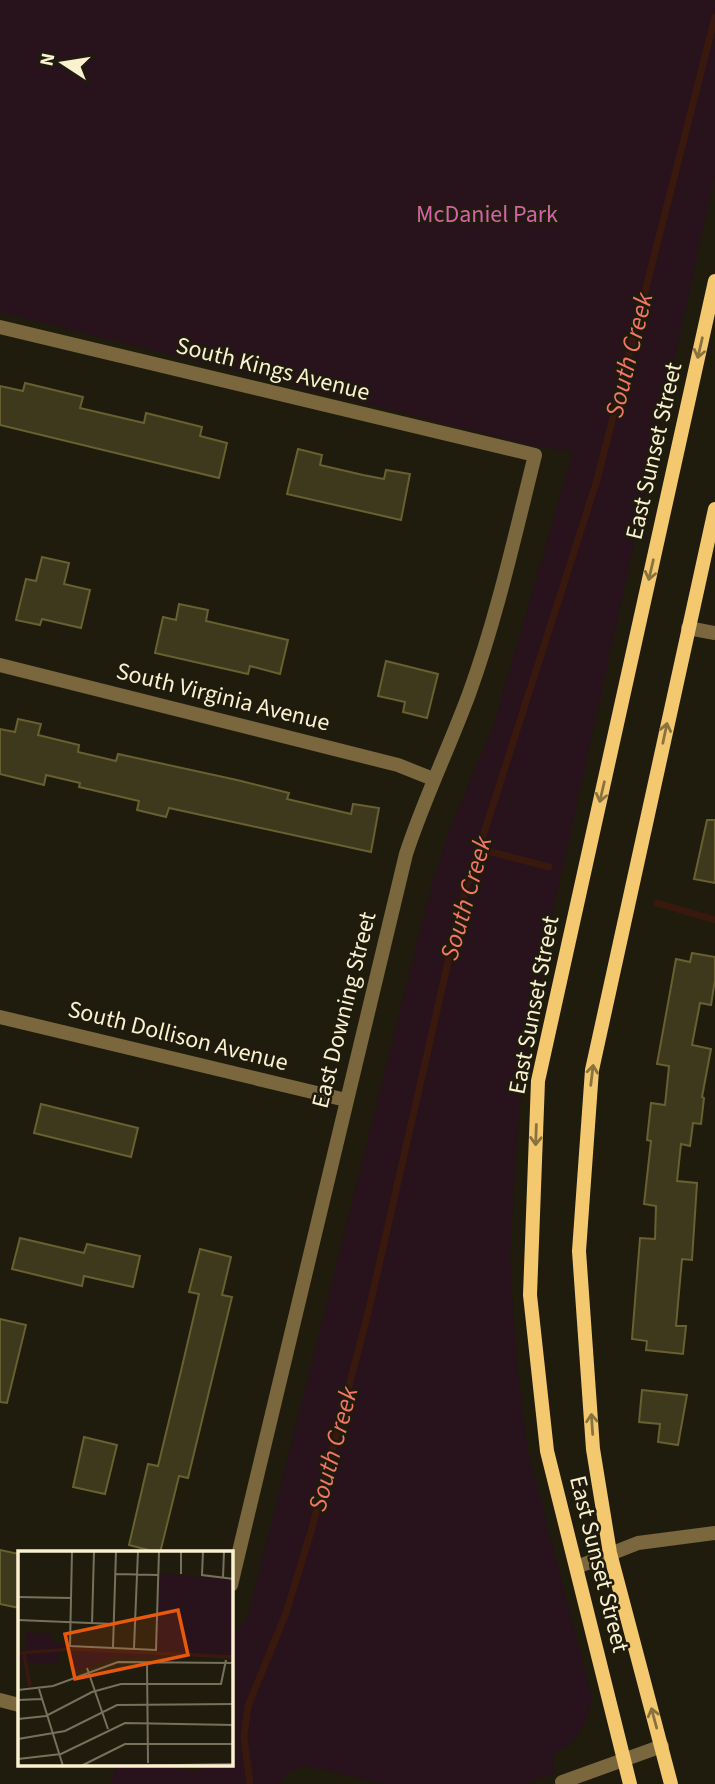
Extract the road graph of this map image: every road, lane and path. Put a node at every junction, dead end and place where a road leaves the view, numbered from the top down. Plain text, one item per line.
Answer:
1 (715, 281) edge
2 (0, 327) edge
3 (535, 456) joint
4 (715, 509) edge
5 (688, 628) junction
6 (715, 633) edge
7 (0, 665) edge
8 (433, 779) junction
9 (0, 1017) edge
10 (346, 1100) junction
11 (715, 1534) edge
12 (610, 1553) junction
13 (577, 1567) junction
14 (233, 1577) edge
15 (0, 1700) edge
16 (18, 1705) edge
17 (662, 1746) junction
18 (623, 1760) junction
19 (562, 1782) dead end
20 (630, 1784) edge
21 (671, 1784) edge

1 -> 13 main road, East Sunset Street
2 - 3 street, South Kings Avenue
3 - 8 street, East Downing Street
4 - 5 main road, East Sunset Street
5 - 6 street
12 -> 5 main road, East Sunset Street
7 - 8 street, South Virginia Avenue
8 - 10 street, East Downing Street
9 - 10 street, South Dollison Avenue
10 - 14 street, East Downing Street
11 - 12 street
12 - 13 street
17 -> 12 main road, East Sunset Street
13 - 18 main road, East Sunset Street
15 - 16 street
17 - 18 street
17 - 21 main road, East Sunset Street
18 - 19 street
18 - 20 main road, East Sunset Street

